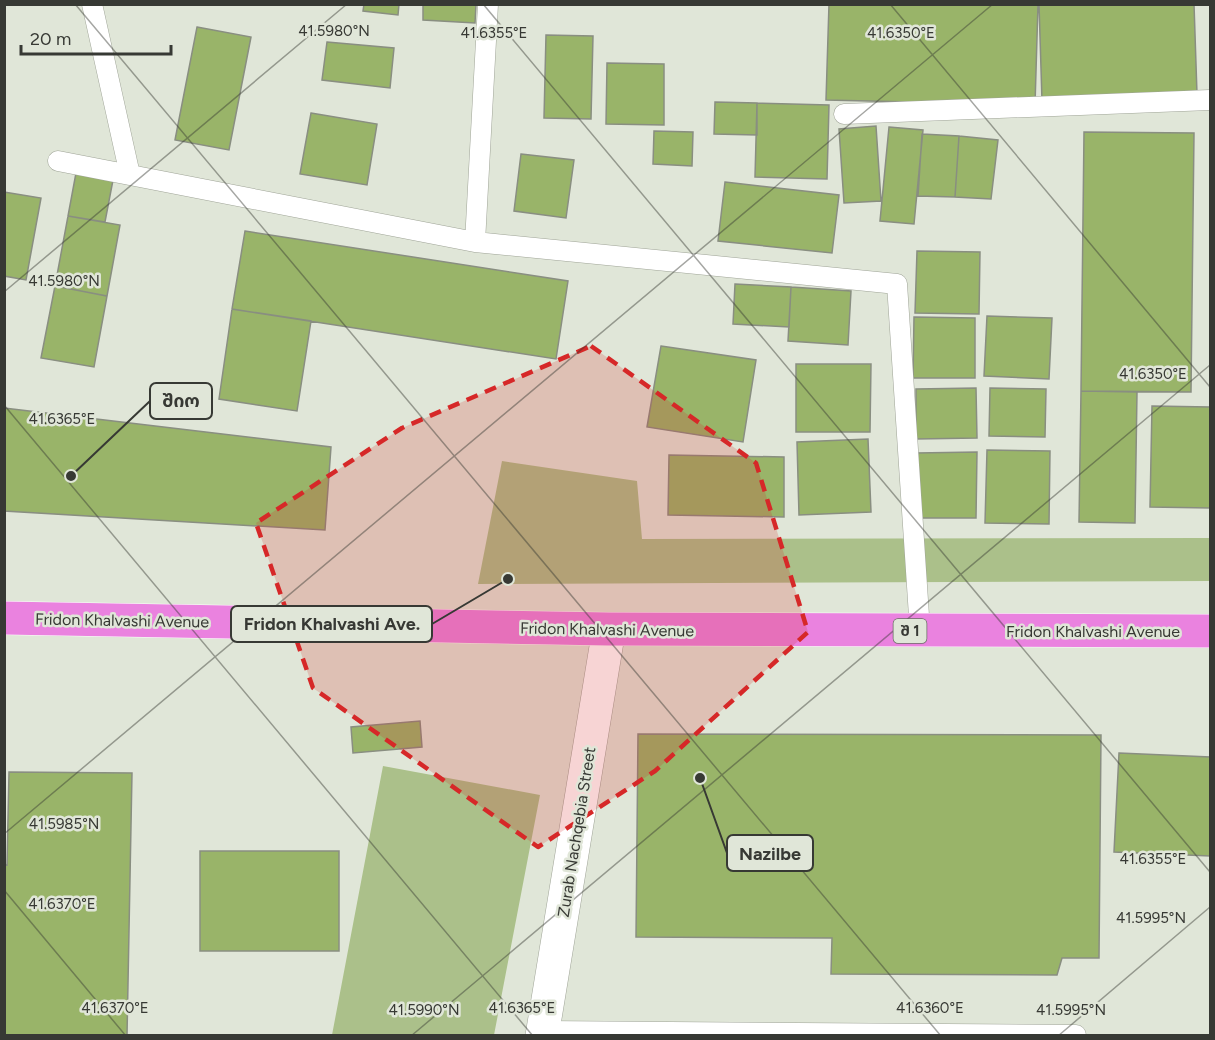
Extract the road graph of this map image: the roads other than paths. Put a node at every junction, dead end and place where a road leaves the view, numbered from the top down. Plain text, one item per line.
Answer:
1 (92, 4) edge
2 (488, 4) edge
3 (1210, 100) edge
4 (844, 114) dead end
5 (58, 161) dead end
6 (130, 176) junction
7 (475, 242) junction
8 (4, 618) edge
9 (609, 629) junction
10 (920, 631) junction
11 (1210, 631) edge
12 (543, 1033) edge
13 (1076, 1035) edge

1 - 6 lane
2 - 7 lane
3 - 4 lane
5 - 6 lane
6 - 7 lane
7 - 10 lane
8 - 9 highway, Fridon Khalvashi Avenue / შ 1
9 - 10 highway, Fridon Khalvashi Avenue / შ 1
9 - 12 street, Zurab Nachqebia Street
10 - 11 highway, Fridon Khalvashi Avenue / შ 1
12 - 13 lane

